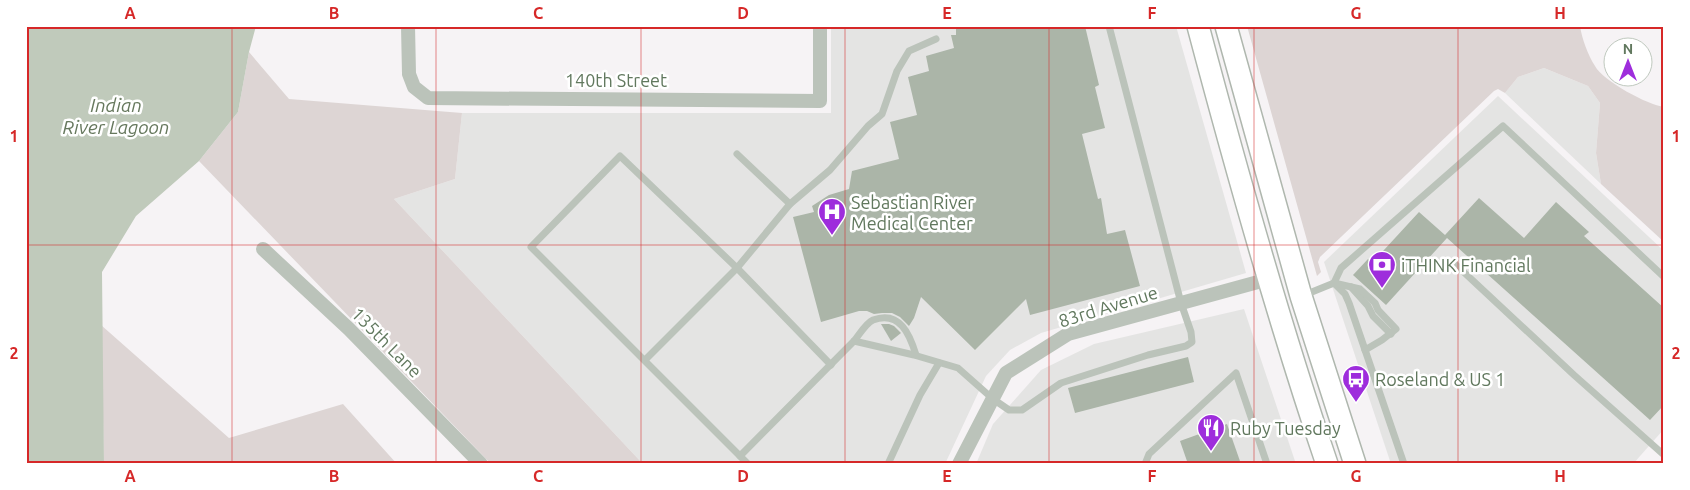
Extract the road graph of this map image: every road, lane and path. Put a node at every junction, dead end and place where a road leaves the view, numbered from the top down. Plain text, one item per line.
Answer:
1 (408, 26) edge
2 (820, 26) edge
3 (1109, 26) edge
4 (1198, 26) edge
5 (1226, 26) edge
6 (936, 39) dead end
7 (737, 154) dead end
8 (790, 204) junction
9 (263, 249) dead end
10 (1454, 262) dead end
11 (737, 268) junction
12 (1664, 277) edge
13 (1269, 279) junction
14 (1334, 283) junction
15 (1303, 301) junction
16 (1180, 303) junction
17 (854, 341) junction
18 (1365, 350) junction
19 (916, 355) junction
20 (645, 360) junction
21 (939, 362) junction
22 (831, 365) junction
23 (993, 399) junction
24 (1664, 455) edge
25 (740, 456) junction
26 (1323, 463) edge
27 (482, 464) edge
28 (748, 464) edge
29 (888, 464) edge
30 (959, 464) edge
31 (1145, 464) edge
32 (1266, 464) edge
33 (1355, 464) edge
34 (1404, 464) edge

1 - 2 street, 140th Street
3 - 16 lane
4 - 13 main road
5 - 15 main road
6 - 8 lane
7 - 8 lane
8 - 11 lane
9 - 27 street, 135th Lane
10 - 24 lane
11 - 20 lane
11 - 20 lane
11 - 22 lane
12 - 14 lane
13 - 15 main road
13 - 16 street, 83rd Avenue
13 - 26 main road
14 - 15 lane
14 - 18 lane
14 - 18 lane
15 - 33 main road
16 - 23 street, 83rd Avenue
16 - 23 lane
17 - 19 lane
17 - 19 lane
17 - 22 lane
18 - 34 lane
19 - 21 lane
20 - 25 lane
21 - 23 lane
21 - 29 lane
22 - 25 lane
23 - 30 street, 83rd Avenue
25 - 28 lane
31 - 32 lane

